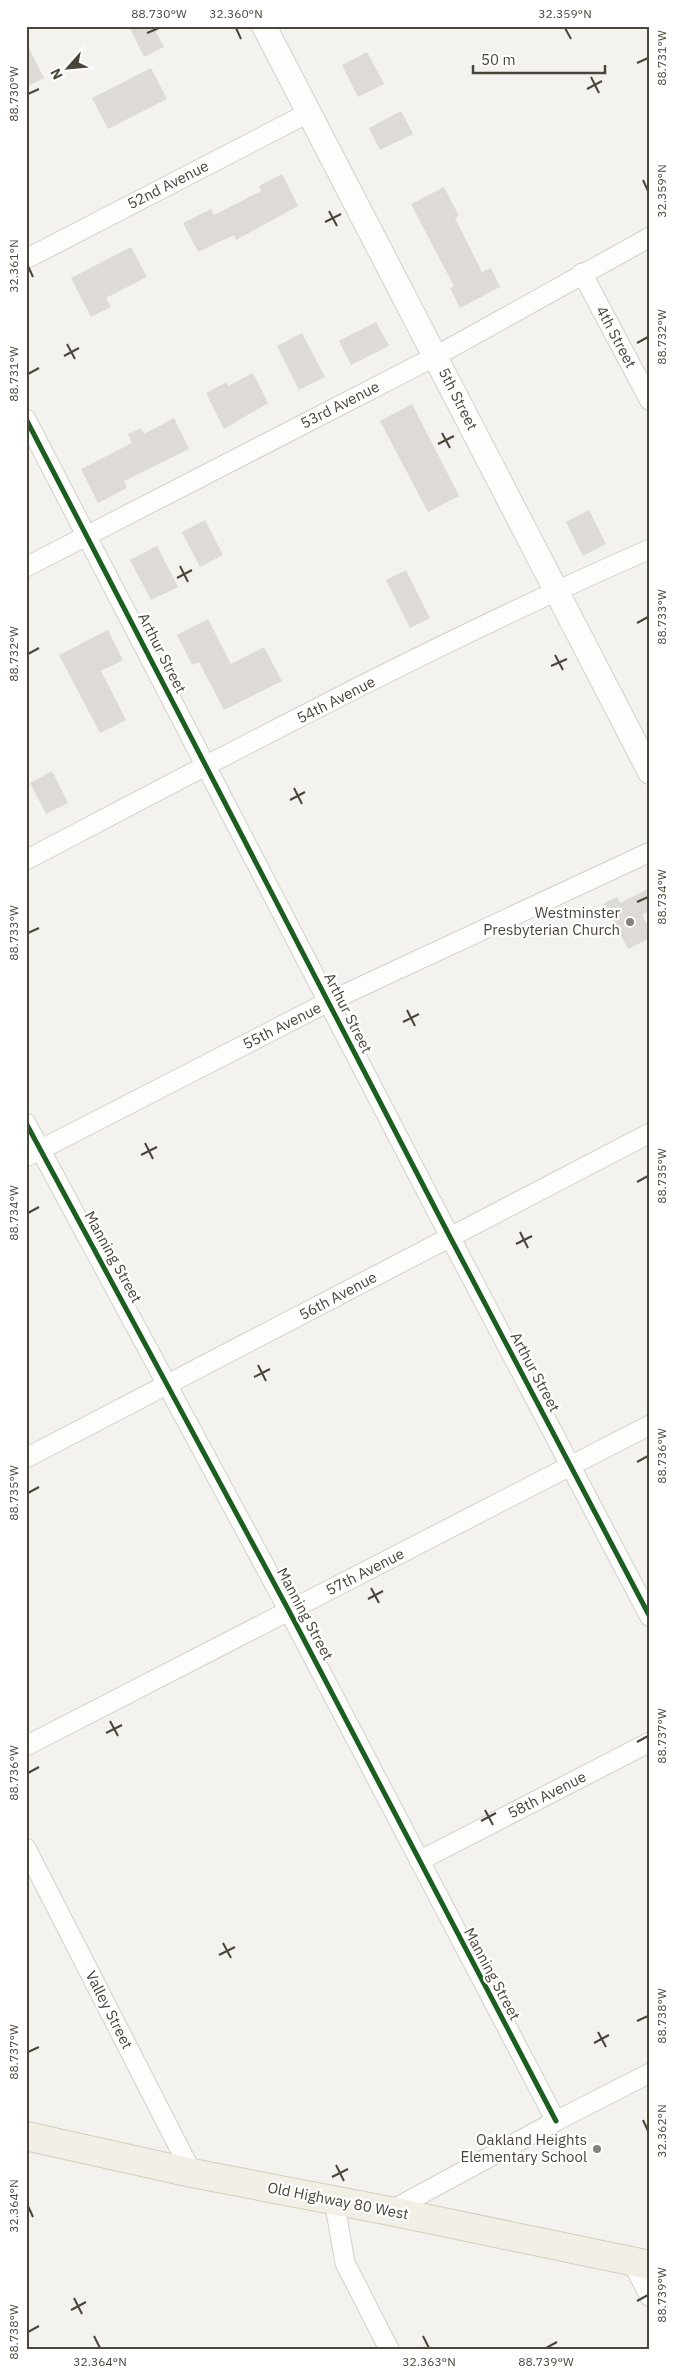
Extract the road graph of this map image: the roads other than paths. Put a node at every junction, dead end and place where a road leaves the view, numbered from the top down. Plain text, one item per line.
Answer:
1 (264, 26) edge
2 (310, 112) junction
3 (650, 237) edge
4 (26, 259) edge
5 (582, 273) junction
6 (436, 356) junction
7 (650, 401) edge
8 (26, 419) edge
9 (87, 535) junction
10 (650, 549) edge
11 (26, 567) edge
12 (555, 590) junction
13 (205, 766) junction
14 (650, 772) edge
15 (650, 852) edge
16 (26, 860) edge
17 (328, 1002) junction
18 (26, 1123) edge
19 (650, 1134) edge
20 (33, 1154) edge
21 (450, 1237) junction
22 (168, 1384) junction
23 (650, 1425) edge
24 (26, 1458) edge
25 (570, 1466) junction
26 (289, 1611) junction
27 (650, 1616) edge
28 (650, 1742) edge
29 (26, 1746) edge
30 (26, 1848) edge
31 (419, 1861) junction
32 (650, 2073) edge
33 (556, 2121) junction
34 (26, 2136) edge
35 (192, 2173) junction
36 (334, 2200) junction
37 (390, 2211) junction
38 (641, 2263) edge
39 (650, 2297) edge
40 (389, 2349) edge

1 - 2 street, 5th Street
2 - 4 street, 52nd Avenue
2 - 6 street, 5th Street
3 - 5 street, 53rd Avenue
5 - 6 street, 53rd Avenue
5 - 7 street, 4th Street
6 - 9 street, 53rd Avenue
6 - 12 street, 5th Street
8 - 9 street, Arthur Street
9 - 11 street, 53rd Avenue
9 - 13 street, Arthur Street
10 - 12 street, 54th Avenue
12 - 13 street, 54th Avenue
12 - 14 street, 5th Street
13 - 16 street, 54th Avenue
13 - 17 street, Arthur Street
15 - 17 street, 55th Avenue
17 - 20 street, 55th Avenue
17 - 21 street, Arthur Street
18 - 20 street, Manning Street
19 - 21 street, 56th Avenue
20 - 22 street, Manning Street
21 - 22 street, 56th Avenue
21 - 25 street, Arthur Street
22 - 24 street, 56th Avenue
22 - 26 street, Manning Street
23 - 25 street, 57th Avenue
25 - 26 street, 57th Avenue
25 - 27 street, Arthur Street
26 - 29 street, 57th Avenue
26 - 31 street, Manning Street
28 - 31 street, 58th Avenue
30 - 35 street, Valley Street
31 - 33 street, Manning Street
32 - 33 street
33 - 37 street
34 - 35 main road, Old Highway 80 West
35 - 36 main road, Old Highway 80 West
36 - 37 main road, Old Highway 80 West
36 - 40 street
37 - 38 main road, Old Highway 80 West
38 - 39 street

